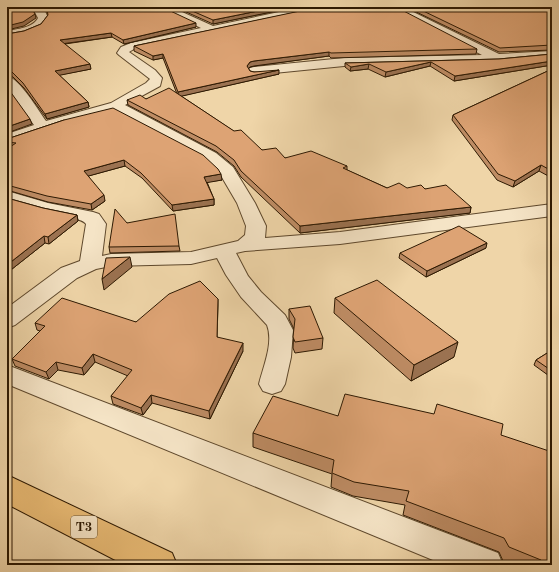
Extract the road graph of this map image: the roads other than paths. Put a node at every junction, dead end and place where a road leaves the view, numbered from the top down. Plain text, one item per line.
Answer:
1 (80, 7) edge
2 (163, 7) edge
3 (317, 7) edge
4 (396, 7) edge
5 (38, 8) edge
6 (212, 29) junction
7 (7, 34) edge
8 (552, 54) edge
9 (498, 58) junction
10 (254, 71) edge
11 (7, 80) edge
12 (116, 106) junction
13 (44, 127) junction
14 (7, 139) edge
15 (7, 196) edge
16 (552, 210) edge
17 (235, 248) junction
18 (90, 264) junction
19 (7, 320) edge
20 (7, 374) edge
21 (272, 384) dead end
22 (7, 489) edge
23 (160, 565) edge
24 (486, 565) edge

1 - 5 street
2 - 6 street
3 - 6 street
4 - 9 street
5 - 7 street
6 - 12 street
8 - 9 street
9 - 10 street
11 - 13 street
12 - 13 street
12 - 17 street
13 - 14 street
15 - 18 street
16 - 17 street
17 - 18 street
17 - 21 street
18 - 19 street
20 - 24 street
22 - 23 highway, T3

